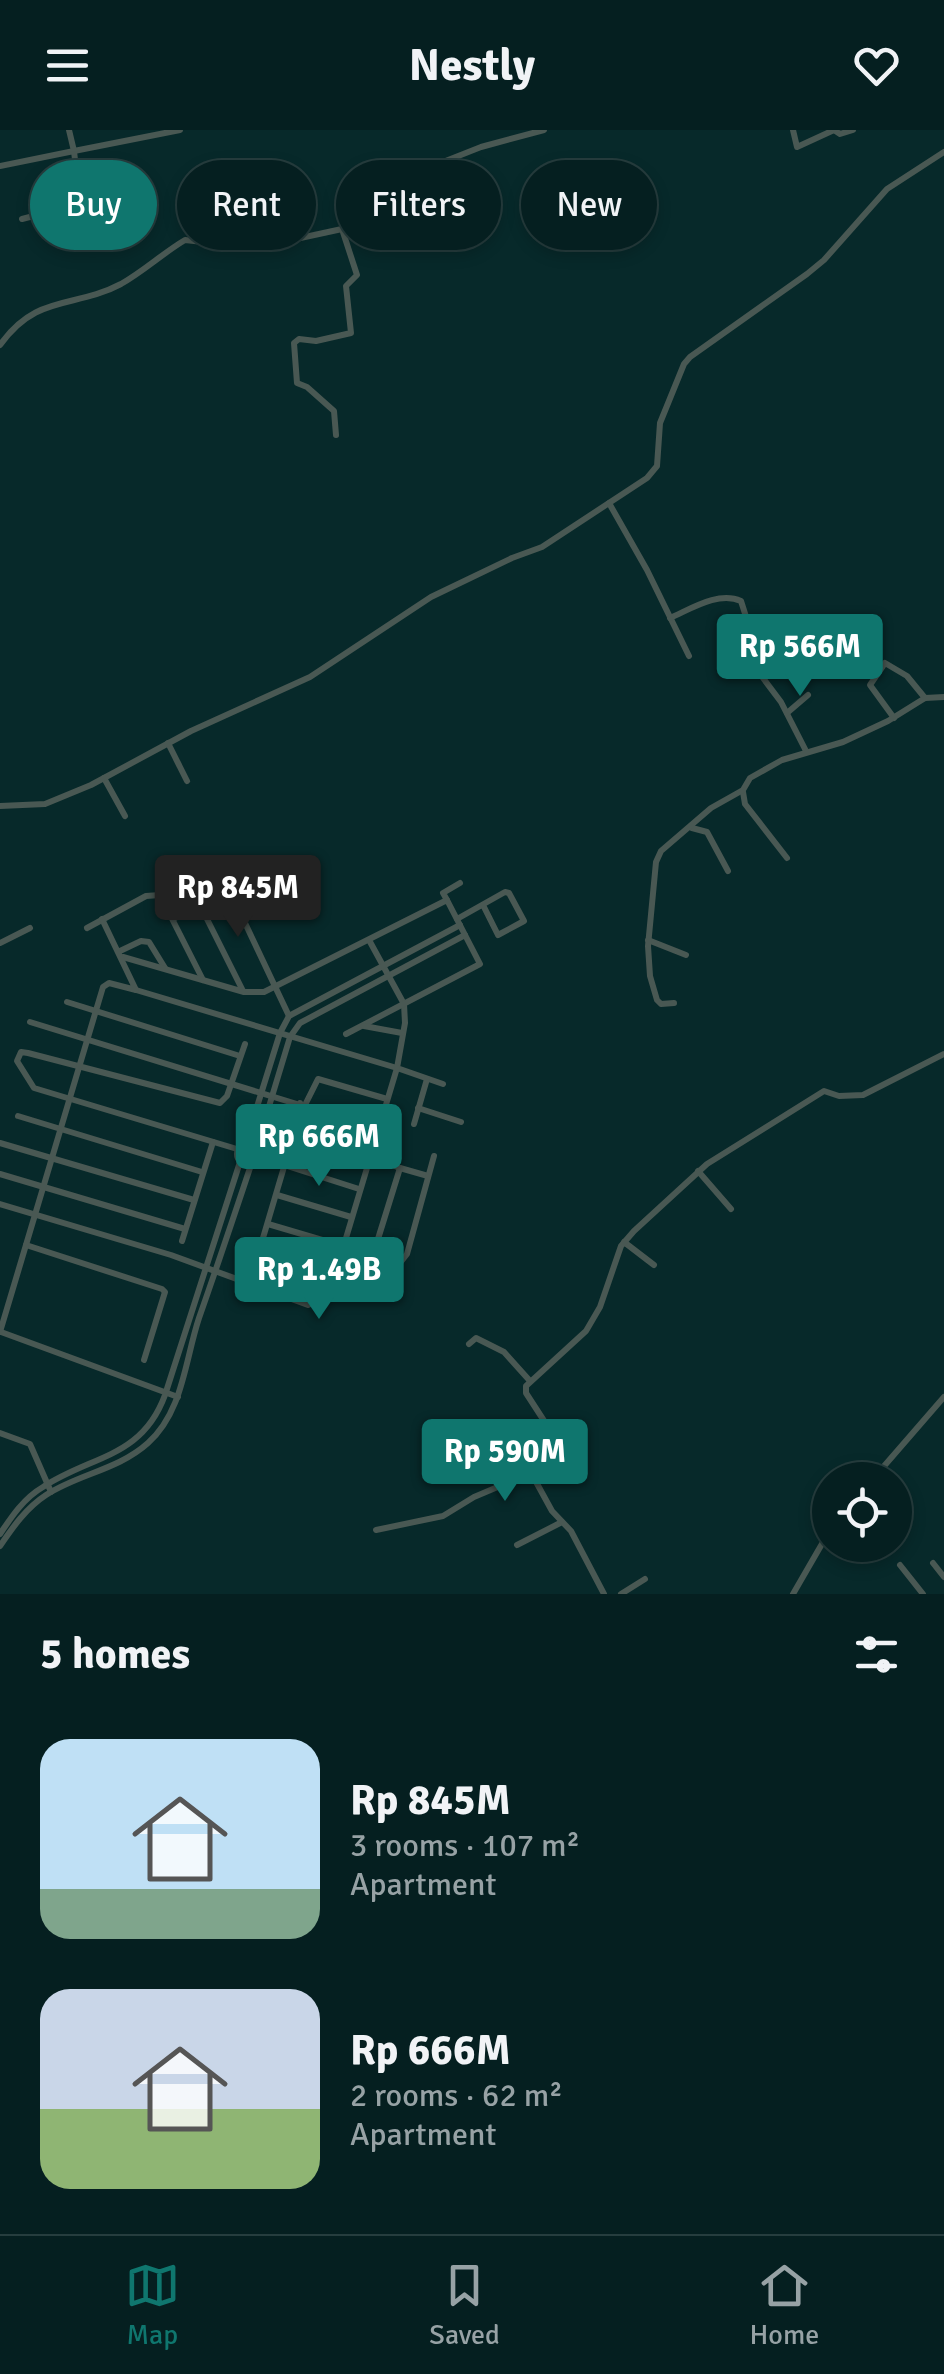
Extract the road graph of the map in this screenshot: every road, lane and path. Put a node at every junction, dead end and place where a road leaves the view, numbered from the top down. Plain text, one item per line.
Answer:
1 (69, 130) edge
2 (180, 130) edge
3 (544, 130) edge
4 (793, 130) edge
5 (834, 130) edge
6 (853, 130) edge
7 (74, 151) junction
8 (944, 152) edge
9 (448, 160) edge
10 (0, 166) edge
11 (22, 220) dead end
12 (336, 230) edge
13 (348, 250) edge
14 (0, 345) edge
15 (336, 435) dead end
16 (609, 503) junction
17 (670, 618) junction
18 (689, 656) dead end
19 (808, 695) dead end
20 (944, 697) edge
21 (925, 698) junction
22 (788, 713) junction
23 (894, 718) junction
24 (168, 743) junction
25 (806, 751) junction
26 (104, 778) junction
27 (187, 781) dead end
28 (743, 790) junction
29 (0, 806) edge
30 (125, 816) dead end
31 (691, 828) junction
32 (787, 858) dead end
33 (728, 871) dead end
34 (460, 883) dead end
35 (238, 884) dead end
36 (229, 889) junction
37 (447, 900) junction
38 (200, 904) junction
39 (483, 905) junction
40 (102, 919) junction
41 (172, 920) junction
42 (459, 922) junction
43 (30, 928) dead end
44 (86, 928) dead end
45 (465, 935) junction
46 (370, 940) junction
47 (648, 940) junction
48 (0, 943) edge
49 (121, 954) junction
50 (686, 955) dead end
51 (383, 966) junction
52 (166, 970) junction
53 (388, 976) junction
54 (203, 981) junction
55 (276, 988) junction
56 (136, 990) junction
57 (244, 992) junction
58 (67, 1002) dead end
59 (674, 1003) dead end
60 (404, 1004) junction
61 (95, 1010) junction
62 (290, 1016) junction
63 (30, 1022) dead end
64 (362, 1026) junction
65 (280, 1033) junction
66 (402, 1033) junction
67 (346, 1034) dead end
68 (290, 1037) junction
69 (88, 1038) junction
70 (245, 1044) dead end
71 (944, 1054) edge
72 (240, 1056) junction
73 (79, 1066) junction
74 (397, 1068) junction
75 (427, 1079) junction
76 (230, 1083) junction
77 (442, 1084) dead end
78 (263, 1092) junction
79 (274, 1096) junction
80 (69, 1099) junction
81 (388, 1099) junction
82 (302, 1104) junction
83 (418, 1108) junction
84 (18, 1116) dead end
85 (461, 1122) dead end
86 (414, 1124) dead end
87 (60, 1129) junction
88 (378, 1129) junction
89 (213, 1142) junction
90 (246, 1142) junction
91 (0, 1143) edge
92 (257, 1146) junction
93 (238, 1149) junction
94 (369, 1156) junction
95 (434, 1156) dead end
96 (259, 1157) junction
97 (51, 1158) junction
98 (240, 1162) junction
99 (250, 1165) junction
100 (284, 1166) junction
101 (400, 1168) junction
102 (202, 1172) junction
103 (698, 1172) junction
104 (0, 1174) edge
105 (428, 1176) junction
106 (43, 1187) junction
107 (359, 1189) junction
108 (277, 1195) junction
109 (194, 1200) junction
110 (0, 1204) edge
111 (731, 1209) dead end
112 (33, 1214) junction
113 (351, 1218) junction
114 (268, 1224) junction
115 (185, 1230) junction
116 (182, 1241) dead end
117 (624, 1242) junction
118 (26, 1246) junction
119 (343, 1248) junction
120 (259, 1252) junction
121 (372, 1255) junction
122 (255, 1264) dead end
123 (654, 1265) dead end
124 (206, 1268) junction
125 (217, 1270) junction
126 (334, 1275) junction
127 (382, 1291) dead end
128 (0, 1332) edge
129 (469, 1344) dead end
130 (144, 1360) dead end
131 (530, 1381) junction
132 (166, 1394) junction
133 (944, 1397) edge
134 (178, 1398) junction
135 (0, 1433) edge
136 (888, 1462) edge
137 (530, 1473) junction
138 (49, 1488) junction
139 (562, 1522) junction
140 (376, 1530) dead end
141 (0, 1534) edge
142 (517, 1545) dead end
143 (0, 1546) edge
144 (812, 1561) edge
145 (933, 1562) dead end
146 (900, 1565) dead end
147 (944, 1578) edge
148 (645, 1579) dead end
149 (604, 1594) edge
150 (622, 1594) edge
151 (793, 1594) edge
152 (922, 1594) edge

1 - 7 street
2 - 7 street
3 - 9 street
4 - 5 street
5 - 6 street
7 - 10 street
7 - 11 street
8 - 16 street
12 - 14 street
13 - 15 street
16 - 17 street
16 - 24 street
17 - 18 street
17 - 22 street
19 - 22 street
20 - 21 street
21 - 23 street
21 - 23 street
22 - 25 street
23 - 25 street
24 - 26 street
24 - 27 street
25 - 28 street
26 - 29 street
26 - 30 street
28 - 31 street
28 - 32 street
31 - 33 street
31 - 47 street
34 - 37 street
35 - 36 street
36 - 38 street
36 - 55 street
37 - 42 street
37 - 46 street
38 - 41 street
38 - 57 street
39 - 39 street
39 - 42 street
40 - 41 street
40 - 44 street
40 - 49 street
41 - 54 street
42 - 45 street
42 - 51 street
43 - 48 street
45 - 53 street
45 - 60 street
46 - 51 street
46 - 55 street
47 - 50 street
47 - 59 street
49 - 52 street
49 - 52 street
49 - 56 street
51 - 53 street
51 - 62 street
52 - 54 street
53 - 60 street
53 - 68 street
54 - 57 street
55 - 57 street
55 - 62 street
56 - 61 street
56 - 65 street
58 - 61 street
60 - 64 street
60 - 66 street
61 - 69 street
61 - 72 street
62 - 65 street
63 - 69 street
64 - 66 street
64 - 67 street
65 - 68 street
65 - 78 street
66 - 74 street
68 - 74 street
68 - 79 street
69 - 73 street
69 - 76 street
70 - 72 street
71 - 103 street
72 - 76 street
73 - 76 street
73 - 80 street
73 - 80 street
74 - 75 street
74 - 81 street
75 - 77 street
75 - 83 street
76 - 78 street
78 - 79 street
78 - 90 street
79 - 82 street
79 - 92 street
80 - 87 street
80 - 89 street
81 - 82 street
81 - 88 street
82 - 88 street
82 - 94 street
83 - 85 street
83 - 86 street
84 - 87 street
87 - 97 street
87 - 102 street
88 - 94 street
89 - 93 street
89 - 102 street
90 - 92 street
90 - 93 street
91 - 97 street
92 - 96 street
93 - 98 street
94 - 101 street
94 - 107 street
95 - 105 street
96 - 99 street
96 - 100 street
97 - 106 street
97 - 109 street
98 - 99 street
98 - 124 street
99 - 125 street
100 - 107 street
100 - 108 street
101 - 105 street
101 - 121 street
102 - 109 street
103 - 111 street
103 - 117 street
104 - 106 street
105 - 121 street
106 - 112 street
106 - 115 street
107 - 113 street
108 - 113 street
108 - 114 street
109 - 115 street
110 - 112 street
112 - 118 street
112 - 124 street
113 - 119 street
114 - 119 street
114 - 120 street
115 - 116 street
117 - 123 street
117 - 131 street
118 - 128 street
118 - 130 street
119 - 121 street
119 - 126 street
120 - 122 street
120 - 126 street
124 - 125 street
124 - 132 street
125 - 126 street
125 - 134 street
126 - 127 street
128 - 132 street
129 - 131 street
131 - 137 street
132 - 134 street
132 - 138 street
133 - 136 street
134 - 138 street
135 - 138 street
137 - 139 street
137 - 140 street
138 - 141 street
138 - 143 street
139 - 142 street
139 - 149 street
144 - 151 street
145 - 147 street
146 - 152 street
148 - 150 street

